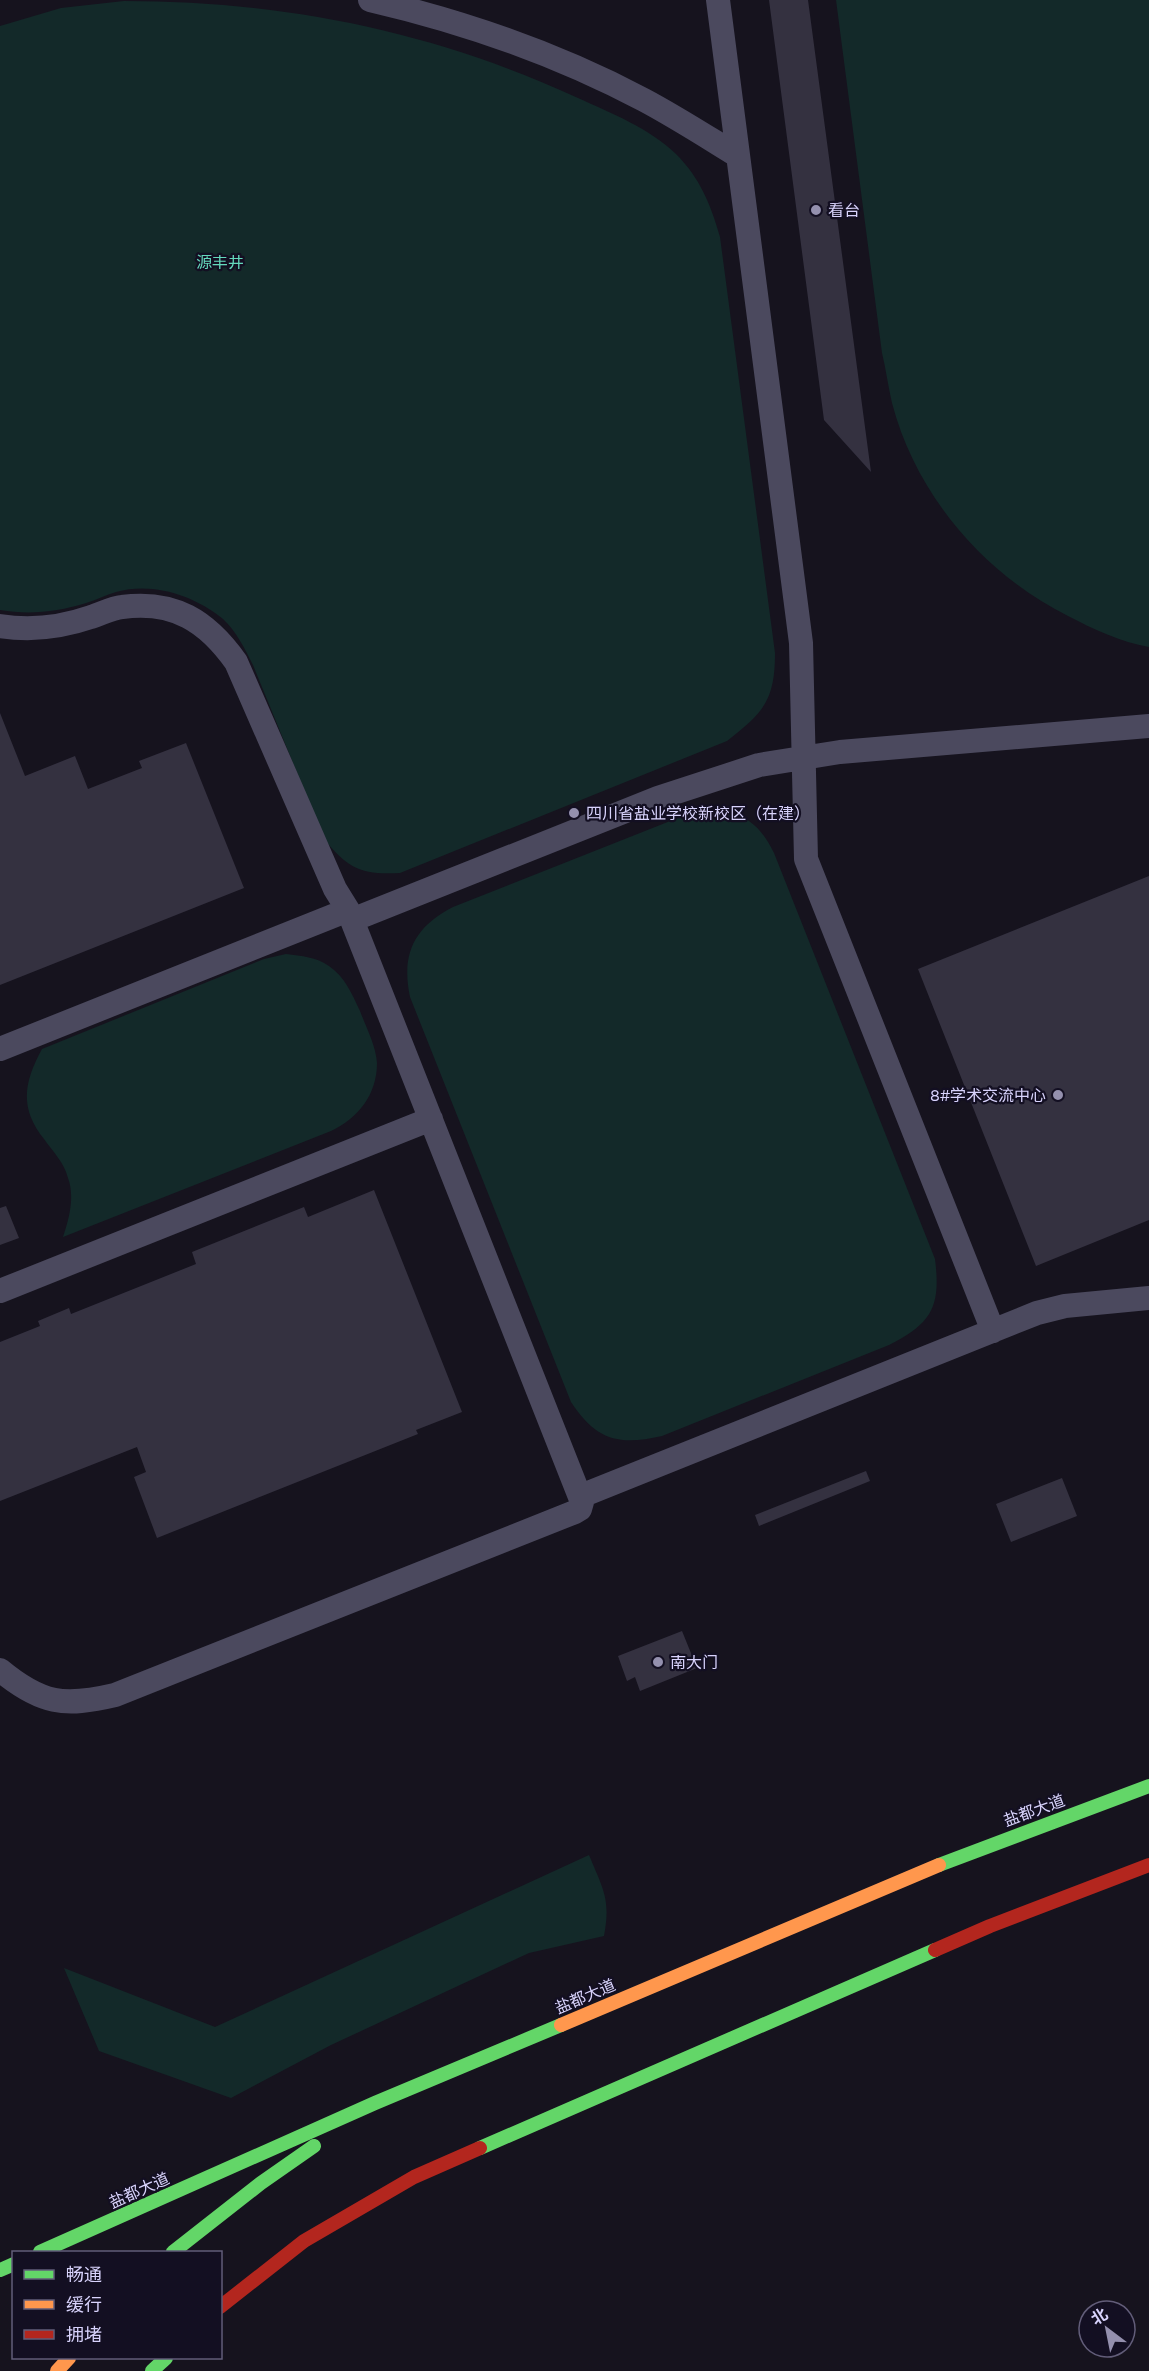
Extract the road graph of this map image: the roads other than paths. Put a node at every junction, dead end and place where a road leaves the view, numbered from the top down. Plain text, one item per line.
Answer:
1 (369, 0) edge
2 (718, 0) edge
3 (738, 156) junction
4 (0, 626) edge
5 (1149, 726) edge
6 (804, 758) junction
7 (350, 915) junction
8 (0, 1049) edge
9 (431, 1119) junction
10 (0, 1291) edge
11 (1146, 1304) edge
12 (993, 1331) junction
13 (580, 1496) junction
14 (0, 1670) edge
15 (1149, 1786) edge
16 (1149, 1865) edge
17 (375, 2103) junction
18 (44, 2251) edge
19 (176, 2251) edge
20 (222, 2305) edge
21 (68, 2359) edge
22 (165, 2359) edge
23 (57, 2371) edge
24 (152, 2371) edge

1 - 3 lane
2 - 3 lane
3 - 6 lane
4 - 7 lane
5 - 6 lane
6 - 7 lane
6 - 12 lane
7 - 8 lane
7 - 9 lane
9 - 10 lane
9 - 13 lane
11 - 12 lane
12 - 13 lane
13 - 14 lane
15 - 17 main road, 盐都大道
16 - 20 main road
17 - 18 main road, 盐都大道
17 - 19 main road
21 - 23 main road
22 - 24 main road

